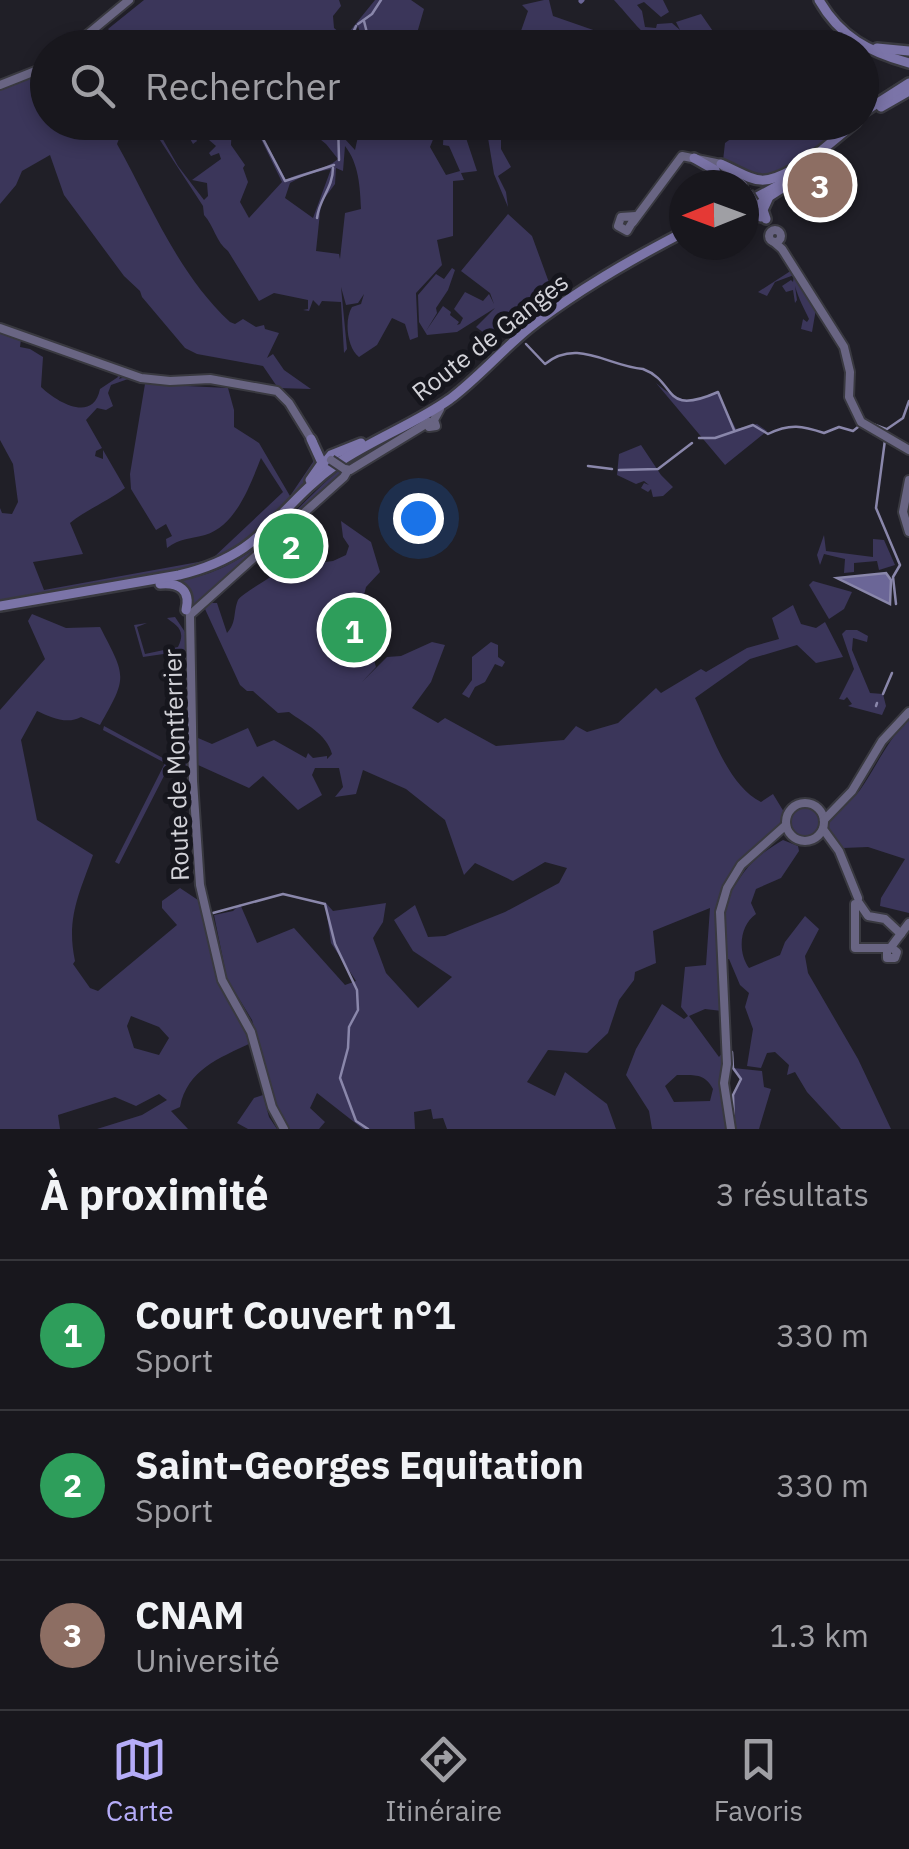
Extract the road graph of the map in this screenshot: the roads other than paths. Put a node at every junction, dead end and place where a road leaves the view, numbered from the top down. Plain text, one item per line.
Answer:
1 (129, 0) edge
2 (821, 0) edge
3 (93, 30) edge
4 (847, 30) edge
5 (879, 51) edge
6 (879, 54) edge
7 (879, 54) edge
8 (909, 61) edge
9 (30, 73) edge
10 (0, 85) edge
11 (909, 85) edge
12 (879, 104) edge
13 (879, 105) edge
14 (830, 140) edge
15 (835, 140) edge
16 (835, 140) edge
17 (688, 157) joint
18 (798, 166) junction
19 (716, 170) edge
20 (759, 182) edge
21 (759, 190) edge
22 (759, 192) edge
23 (759, 197) edge
24 (769, 198) junction
25 (759, 214) edge
26 (764, 218) junction
27 (633, 219) dead end
28 (669, 241) edge
29 (669, 243) edge
30 (0, 328) edge
31 (494, 360) junction
32 (476, 364) dead end
33 (440, 410) junction
34 (392, 432) junction
35 (311, 440) junction
36 (909, 448) edge
37 (331, 458) junction
38 (320, 469) junction
39 (345, 472) junction
40 (909, 480) edge
41 (909, 489) edge
42 (909, 530) edge
43 (249, 546) junction
44 (108, 591) junction
45 (0, 608) edge
46 (190, 614) junction
47 (909, 712) edge
48 (845, 798) junction
49 (819, 810) junction
50 (823, 824) junction
51 (786, 826) junction
52 (792, 836) junction
53 (815, 838) junction
54 (761, 846) junction
55 (856, 901) junction
56 (906, 929) edge
57 (284, 1129) edge
58 (731, 1129) edge

1 - 3 street
2 - 4 main road
5 - 8 main road
6 - 8 main road
7 - 8 main road
9 - 10 street
11 - 12 main road
11 - 13 main road
14 - 18 main road
15 - 22 main road
16 - 24 main road
17 - 19 main road
17 - 27 street
18 - 20 main road
18 - 21 main road
23 - 24 main road
24 - 26 main road
25 - 26 main road
26 - 36 street
28 - 31 main road, Route de Ganges
29 - 33 main road, Route de Ganges
30 - 35 street
31 - 32 main road
31 - 34 main road, Route de Ganges
33 - 39 street
33 - 44 main road, Route de Ganges
34 - 37 main road
34 - 43 main road, Route de Ganges
35 - 37 main road
35 - 38 main road
37 - 38 main road
37 - 39 street, bridge
38 - 43 main road
39 - 46 street
40 - 42 street
41 - 42 street
43 - 45 main road, Route de Ganges
44 - 45 main road, Route de Ganges
44 - 46 main road
46 - 57 street, Route de Montferrier
47 - 48 street
48 - 49 street
48 - 50 street
49 - 50 street
49 - 51 street
50 - 53 street
50 - 55 street
51 - 52 street
51 - 54 street
52 - 53 street
52 - 54 street
53 - 55 street
54 - 58 street
55 - 56 street
55 - 56 street

